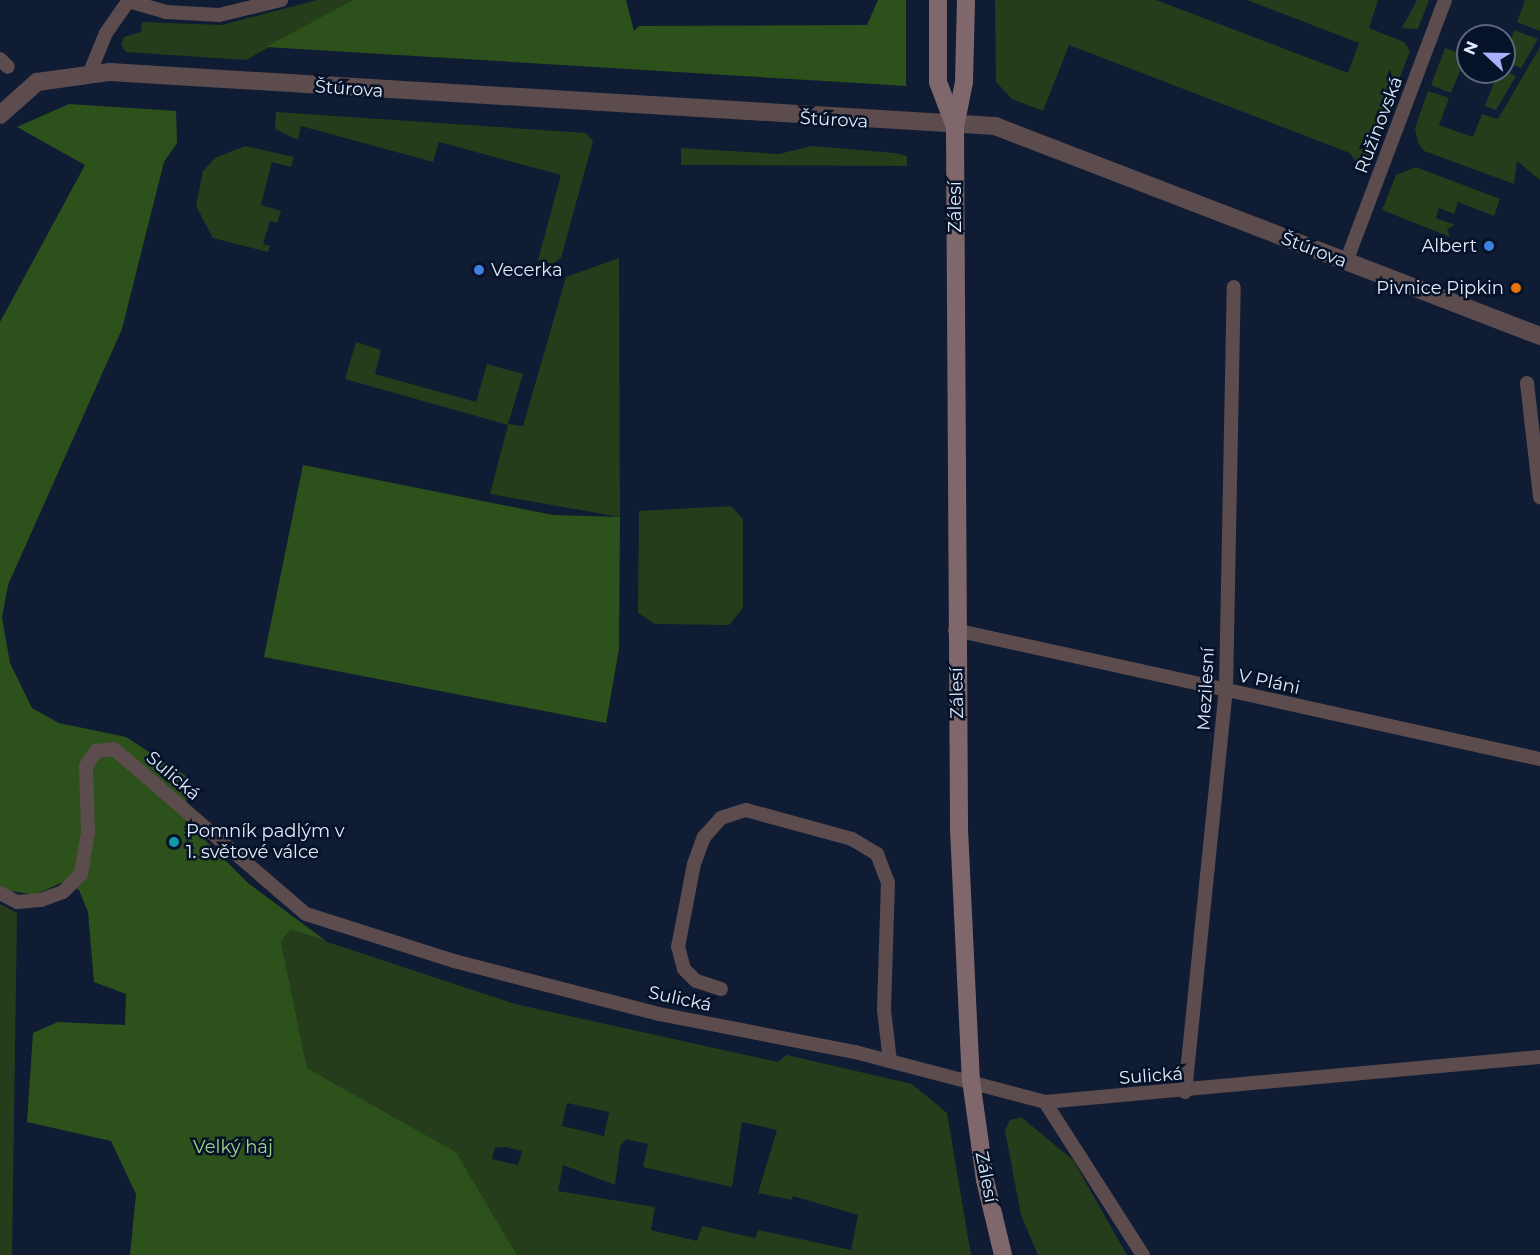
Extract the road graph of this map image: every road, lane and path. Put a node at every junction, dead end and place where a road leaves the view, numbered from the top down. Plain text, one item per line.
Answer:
1 (129, 0) edge
2 (281, 0) edge
3 (938, 0) edge
4 (966, 0) edge
5 (1446, 0) edge
6 (90, 72) junction
7 (0, 115) edge
8 (955, 127) junction
9 (1346, 262) junction
10 (1234, 287) dead end
11 (1540, 336) edge
12 (1527, 383) dead end
13 (1540, 497) edge
14 (956, 630) junction
15 (1226, 691) junction
16 (1540, 759) edge
17 (0, 894) edge
18 (721, 988) dead end
19 (1540, 1057) edge
20 (890, 1061) junction
21 (971, 1080) junction
22 (1185, 1092) junction
23 (1045, 1102) junction
24 (1003, 1255) edge
25 (1143, 1255) edge

1 - 2 street
1 - 6 street
3 - 8 main road, Zálesí
4 - 8 main road, Zálesí
5 - 9 street, Ružinovská
6 - 7 street, Štúrova
6 - 8 street, Štúrova
8 - 9 street, Štúrova
8 - 14 main road, Zálesí
9 - 11 street, Štúrova
10 - 15 street, Mezilesní
12 - 13 street
14 - 15 street, V Pláni
14 - 21 main road, Zálesí
15 - 16 street, V Pláni
15 - 22 street, Mezilesní
17 - 20 street, Sulická
18 - 20 street
19 - 22 street, Sulická
20 - 21 street, Sulická
21 - 23 street, Sulická
21 - 24 main road, Zálesí
22 - 23 street, Sulická
23 - 25 street

